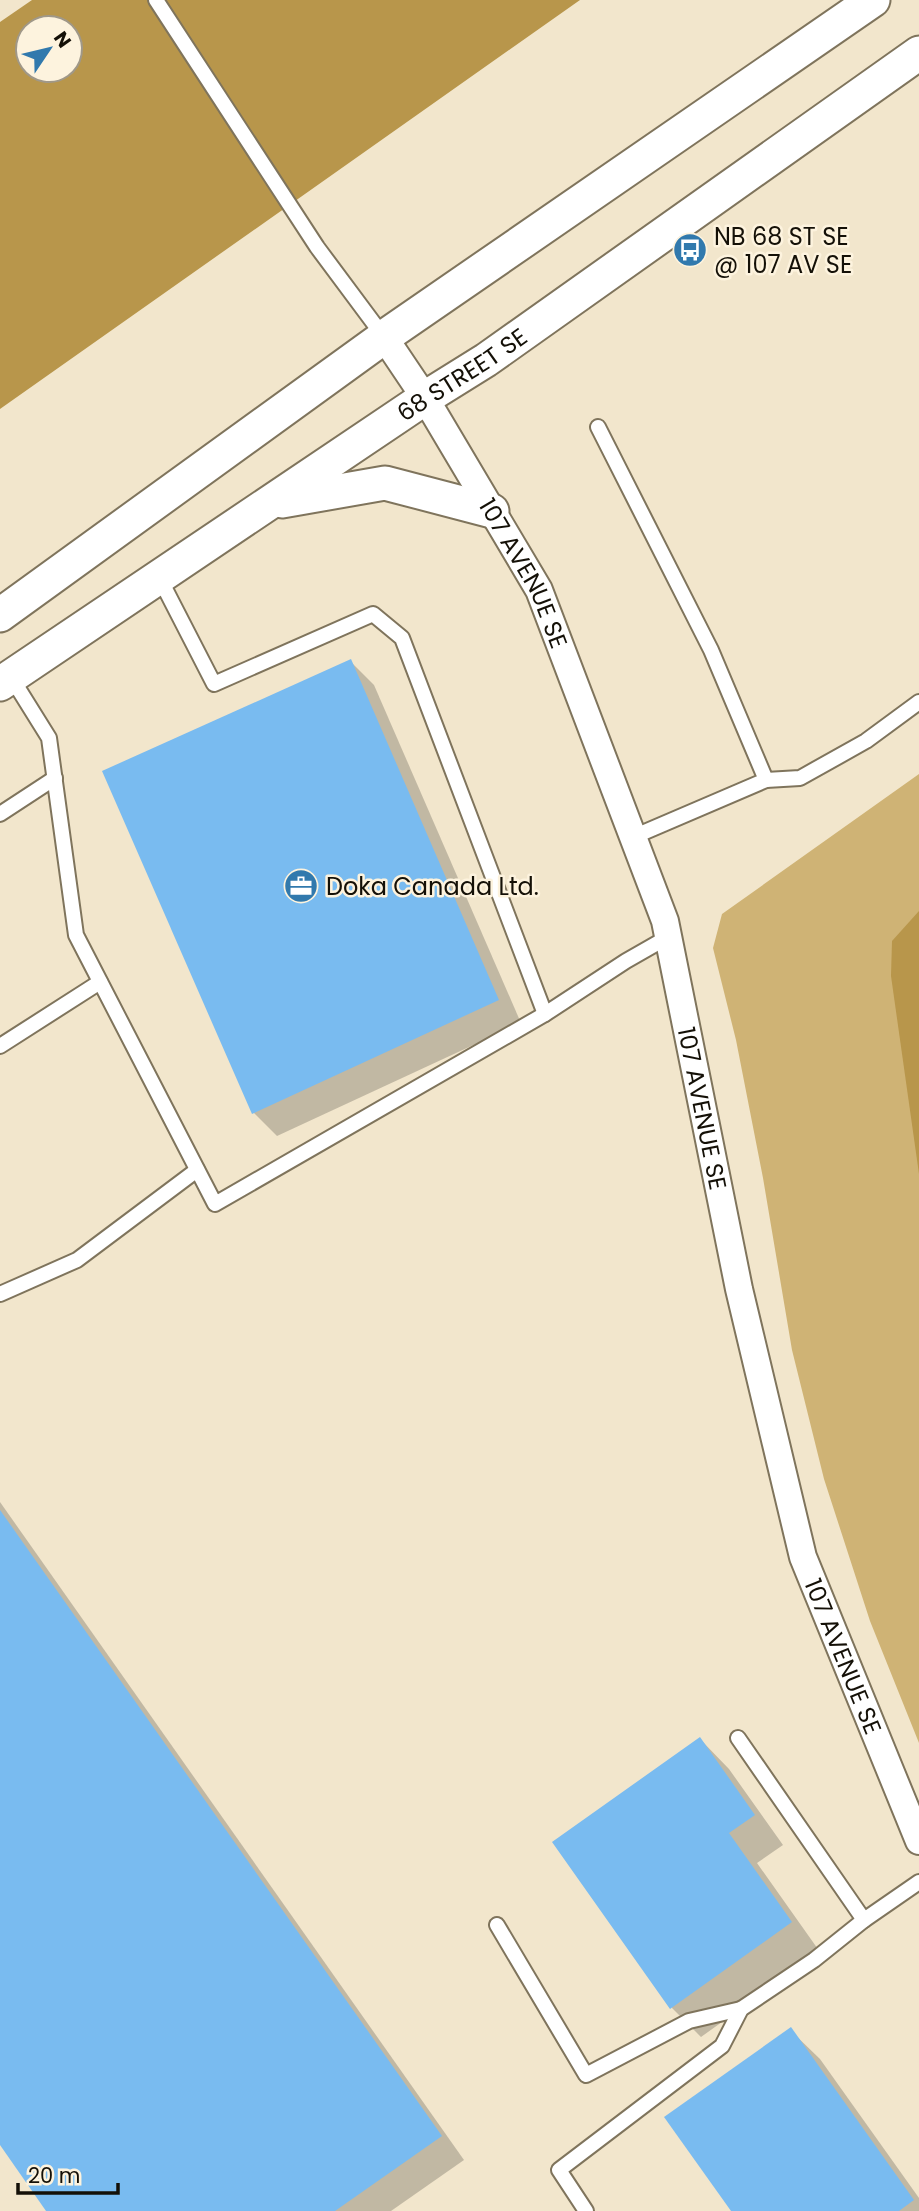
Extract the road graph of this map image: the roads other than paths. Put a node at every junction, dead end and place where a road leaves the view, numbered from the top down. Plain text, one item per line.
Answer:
1 (156, 0) edge
2 (873, 0) edge
3 (919, 53) edge
4 (384, 337) junction
5 (425, 398) junction
6 (598, 427) dead end
7 (269, 503) junction
8 (492, 511) junction
9 (159, 577) junction
10 (0, 615) edge
11 (6, 681) edge
12 (919, 702) edge
13 (55, 778) junction
14 (766, 780) junction
15 (0, 814) edge
16 (633, 837) junction
17 (668, 937) junction
18 (100, 982) junction
19 (545, 1014) junction
20 (0, 1046) edge
21 (197, 1170) junction
22 (0, 1294) edge
23 (738, 1738) dead end
24 (919, 1842) edge
25 (919, 1882) edge
26 (864, 1920) junction
27 (498, 1925) dead end
28 (741, 2009) junction
29 (586, 2211) edge

1 - 4 lane
2 - 4 street
3 - 5 street, 68 STREET SE
4 - 5 street, 107 AVENUE SE
4 - 10 street
5 - 7 street, 68 STREET SE
5 - 8 street, 107 AVENUE SE
6 - 14 lane
7 - 8 street
7 - 9 street, 68 STREET SE
8 - 16 street, 107 AVENUE SE
9 - 11 street, 68 STREET SE
9 - 19 lane
11 - 13 lane
12 - 14 lane
13 - 15 lane
13 - 18 lane
14 - 16 lane
16 - 17 street, 107 AVENUE SE
17 - 19 lane
17 - 24 street, 107 AVENUE SE
18 - 20 lane
18 - 21 lane
19 - 21 lane
21 - 22 lane
23 - 26 lane
25 - 26 lane
26 - 28 lane
27 - 28 lane
28 - 29 lane

